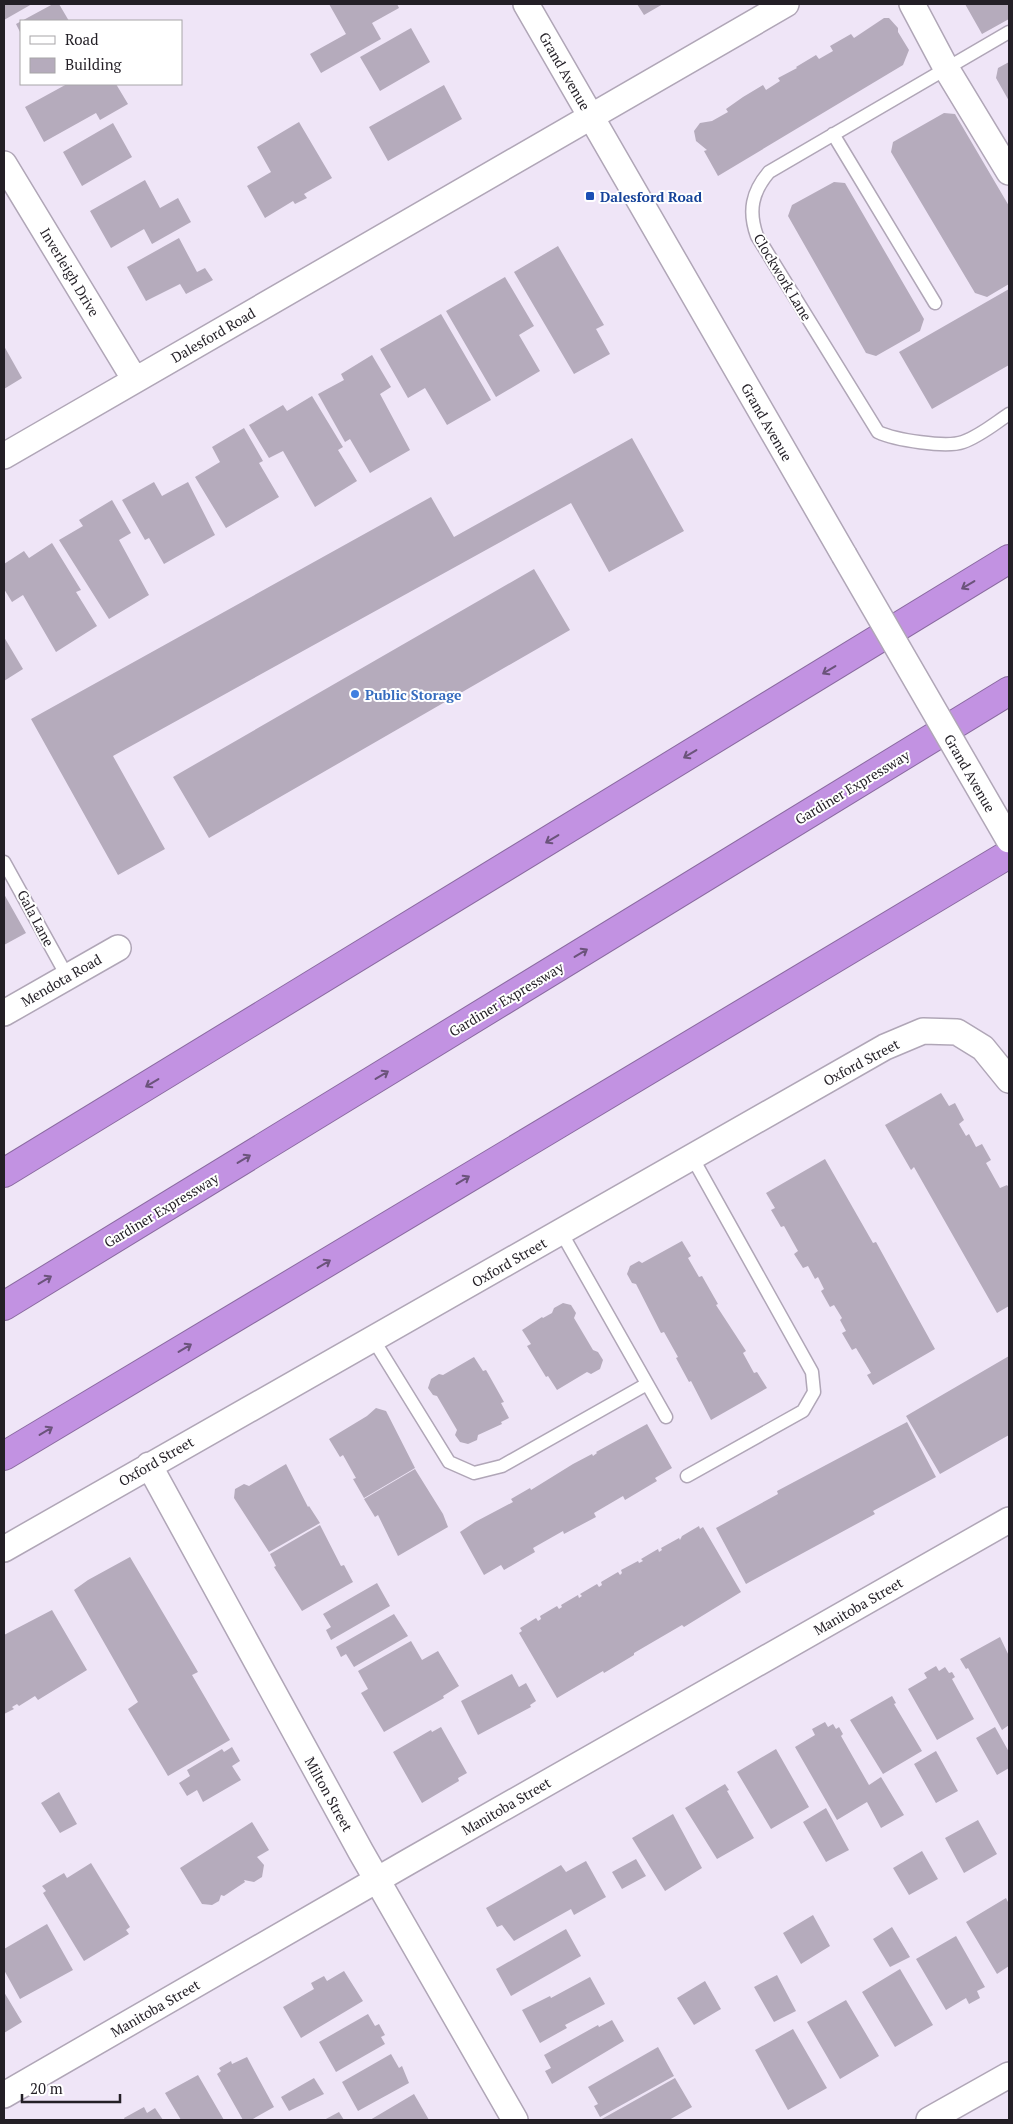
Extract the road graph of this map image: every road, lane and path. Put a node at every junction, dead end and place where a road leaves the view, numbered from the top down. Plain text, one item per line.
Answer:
1 (526, 4) edge
2 (786, 4) edge
3 (912, 4) edge
4 (1009, 32) edge
5 (946, 68) junction
6 (591, 117) junction
7 (833, 134) junction
8 (4, 164) edge
9 (1009, 172) edge
10 (935, 303) dead end
11 (136, 380) junction
12 (1009, 414) edge
13 (4, 456) edge
14 (1009, 559) edge
15 (1009, 691) edge
16 (1009, 840) edge
17 (1009, 854) edge
18 (4, 862) edge
19 (118, 948) dead end
20 (67, 976) junction
21 (4, 1012) edge
22 (1009, 1080) edge
23 (692, 1157) junction
24 (4, 1173) edge
25 (561, 1232) junction
26 (4, 1306) edge
27 (373, 1339) junction
28 (647, 1384) junction
29 (666, 1417) dead end
30 (4, 1456) edge
31 (149, 1465) junction
32 (687, 1476) dead end
33 (1009, 1520) edge
34 (4, 1549) edge
35 (377, 1880) junction
36 (1009, 2075) edge
37 (4, 2095) edge
38 (515, 2120) edge
39 (930, 2120) edge

1 - 6 street, Grand Avenue
2 - 6 street, Dalesford Road
3 - 5 street
4 - 5 lane, Clockwork Lane
5 - 7 lane, Clockwork Lane
5 - 9 street
6 - 11 street, Dalesford Road
6 - 16 street, Grand Avenue, bridge
7 - 10 lane
7 - 12 lane, Clockwork Lane
8 - 11 street, Inverleigh Drive
11 - 13 street, Dalesford Road
14 -> 24 highway
26 -> 15 highway, Gardiner Expressway
30 -> 17 highway
18 - 20 lane, Gala Lane
19 - 20 street, Mendota Road
20 - 21 street, Mendota Road
22 - 23 street, Oxford Street
23 - 25 street, Oxford Street
23 - 32 lane
25 - 27 street, Oxford Street
25 - 28 lane
27 - 28 lane
27 - 31 street, Oxford Street
28 - 29 lane
31 - 34 street, Oxford Street
31 - 35 street, Milton Street
33 - 35 street, Manitoba Street
35 - 37 street, Manitoba Street
35 - 38 street, Milton Street
36 - 39 street

